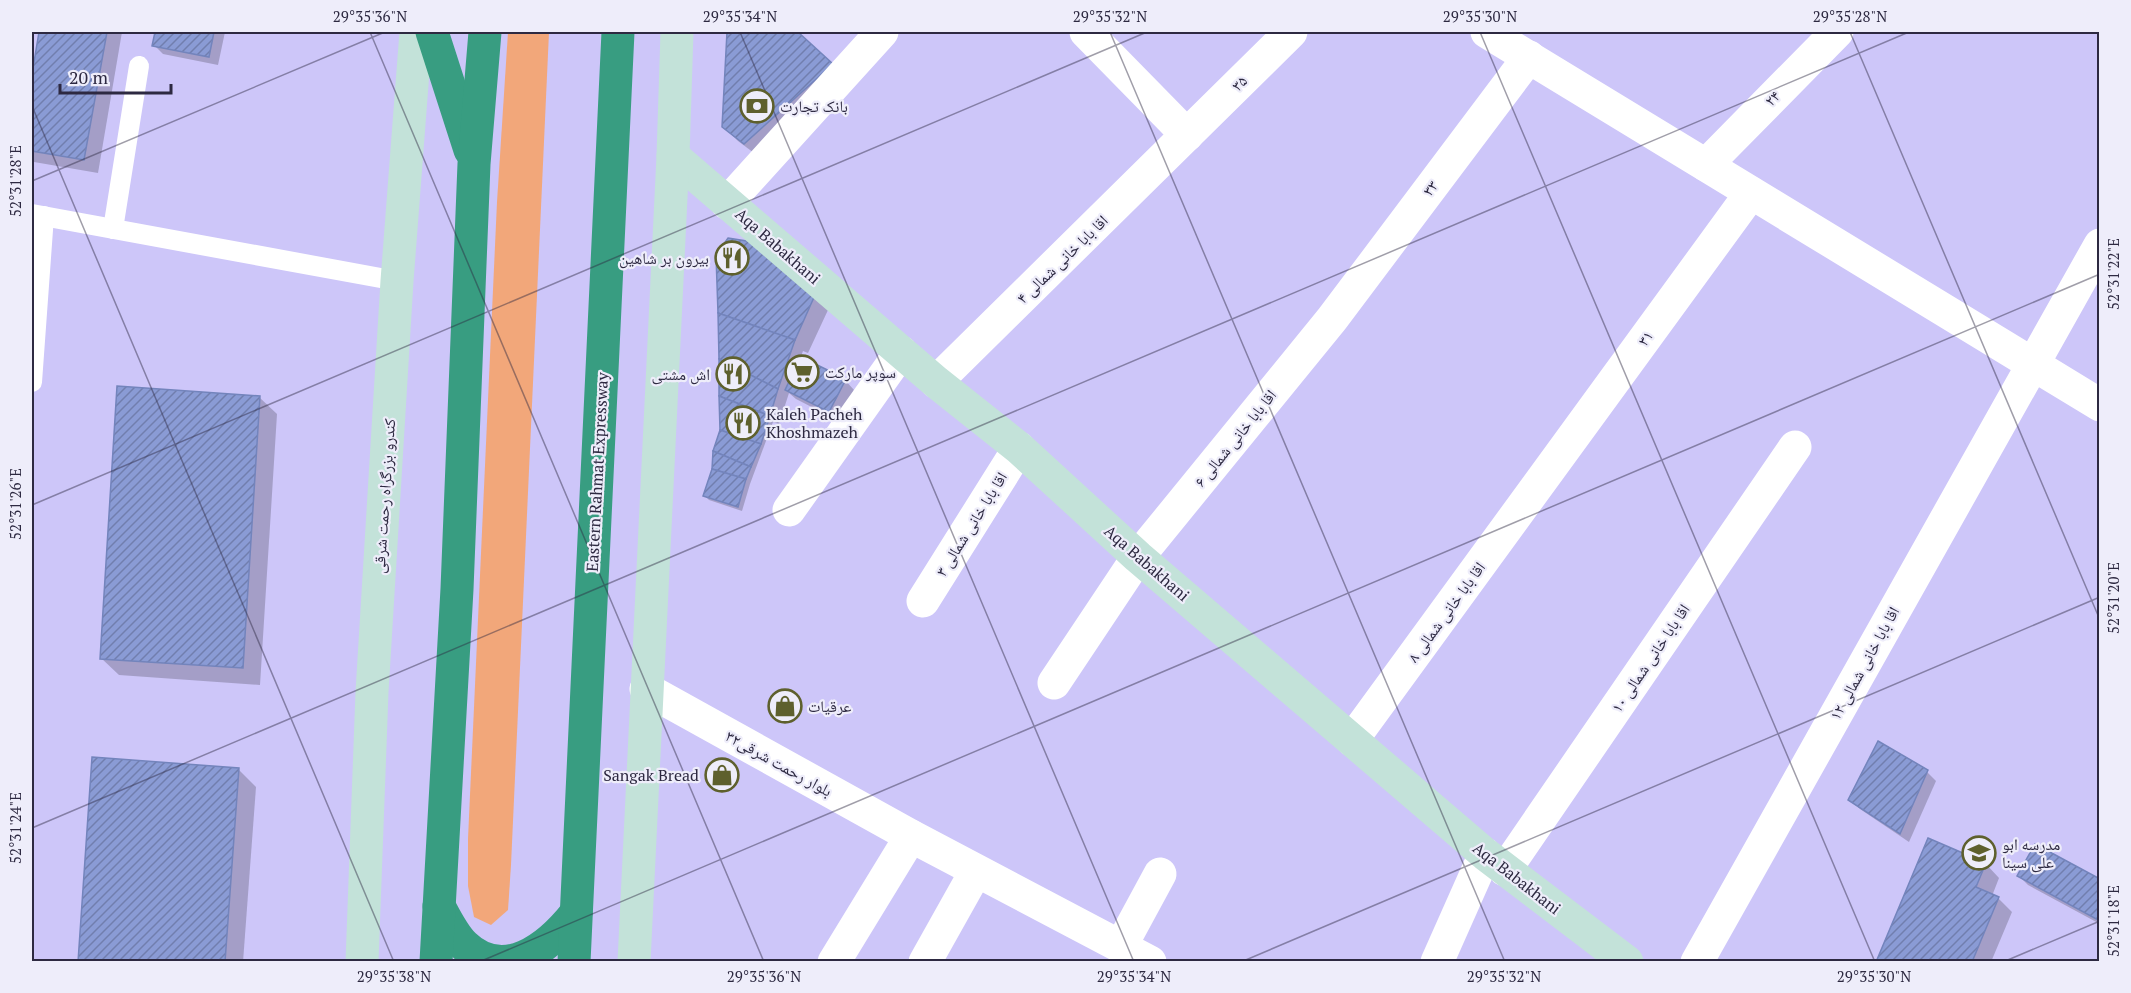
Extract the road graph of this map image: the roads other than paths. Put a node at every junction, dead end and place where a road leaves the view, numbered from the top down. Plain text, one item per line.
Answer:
1 (416, 32) edge
2 (432, 32) edge
3 (485, 32) edge
4 (618, 32) edge
5 (676, 32) edge
6 (882, 32) edge
7 (1086, 32) edge
8 (1291, 32) edge
9 (1487, 32) edge
10 (1837, 32) edge
11 (1529, 57) junction
12 (139, 66) dead end
13 (1187, 135) junction
14 (673, 156) junction
15 (474, 164) junction
16 (1706, 165) junction
17 (1751, 193) junction
18 (727, 203) junction
19 (38, 215) edge
20 (113, 228) junction
21 (2100, 244) edge
22 (397, 281) junction
23 (1332, 319) joint
24 (901, 352) junction
25 (2032, 364) junction
26 (32, 382) edge
27 (936, 382) junction
28 (2100, 405) edge
29 (1019, 447) junction
30 (1795, 447) dead end
31 (1540, 483) joint
32 (789, 510) dead end
33 (1138, 556) junction
34 (923, 601) dead end
35 (1054, 683) dead end
36 (646, 689) junction
37 (1352, 740) junction
38 (911, 836) junction
39 (1495, 862) junction
40 (976, 871) junction
41 (1160, 874) dead end
42 (439, 906) junction
43 (576, 913) junction
44 (1121, 946) junction
45 (362, 962) edge
46 (436, 962) edge
47 (574, 962) edge
48 (634, 962) edge
49 (834, 962) edge
50 (925, 962) edge
51 (1150, 962) edge
52 (1437, 962) edge
53 (1627, 962) edge
54 (1697, 962) edge

1 - 22 main road, کندرو بزرگراه رحمت شرقی
2 - 15 highway
3 - 15 highway
4 - 43 highway, Eastern Rahmat Expressway
5 - 14 main road
6 - 18 street
7 - 13 street
8 - 13 street, ۳۵
9 - 11 street
10 - 16 street, ۲۴
11 - 16 street
11 - 23 street, ۳۳
12 - 20 lane
13 - 27 street, ۴ اقا بابا خانی شمالی
14 - 18 main road, Aqa Babakhani
14 - 36 main road
15 - 42 highway
16 - 17 street
17 - 25 street
17 - 31 street, ۳۱
18 - 24 main road, Aqa Babakhani
19 - 20 lane
19 - 26 lane
20 - 22 lane
21 - 25 street, ۱۲ اقا بابا خانی شمالی
22 - 45 main road, کندرو بزرگراه رحمت شرقی
23 - 33 street, ۶ اقا بابا خانی شمالی
24 - 27 main road, Aqa Babakhani
24 - 32 street
25 - 28 street
25 - 54 street, ۱۲ اقا بابا خانی شمالی
27 - 29 main road, Aqa Babakhani
29 - 33 main road, Aqa Babakhani
29 - 34 street, ۳ اقا بابا خانی شمالی
30 - 39 street, ۱۰ اقا بابا خانی شمالی
31 - 37 street, ۸ اقا بابا خانی شمالی
33 - 35 street, ۶ اقا بابا خانی شمالی
33 - 37 main road, Aqa Babakhani
36 - 38 street, بلوار رحمت شرقی۳۲
36 - 48 main road
37 - 39 main road, Aqa Babakhani
38 - 40 street, بلوار رحمت شرقی۳۲
38 - 49 street
39 - 52 street, ۱۰ اقا بابا خانی شمالی
39 - 53 main road, Aqa Babakhani
40 - 44 street, بلوار رحمت شرقی۳۲
40 - 50 street
41 - 44 street
42 - 43 highway
42 - 46 highway
43 - 47 highway, Eastern Rahmat Expressway
44 - 51 street, بلوار رحمت شرقی۳۲

